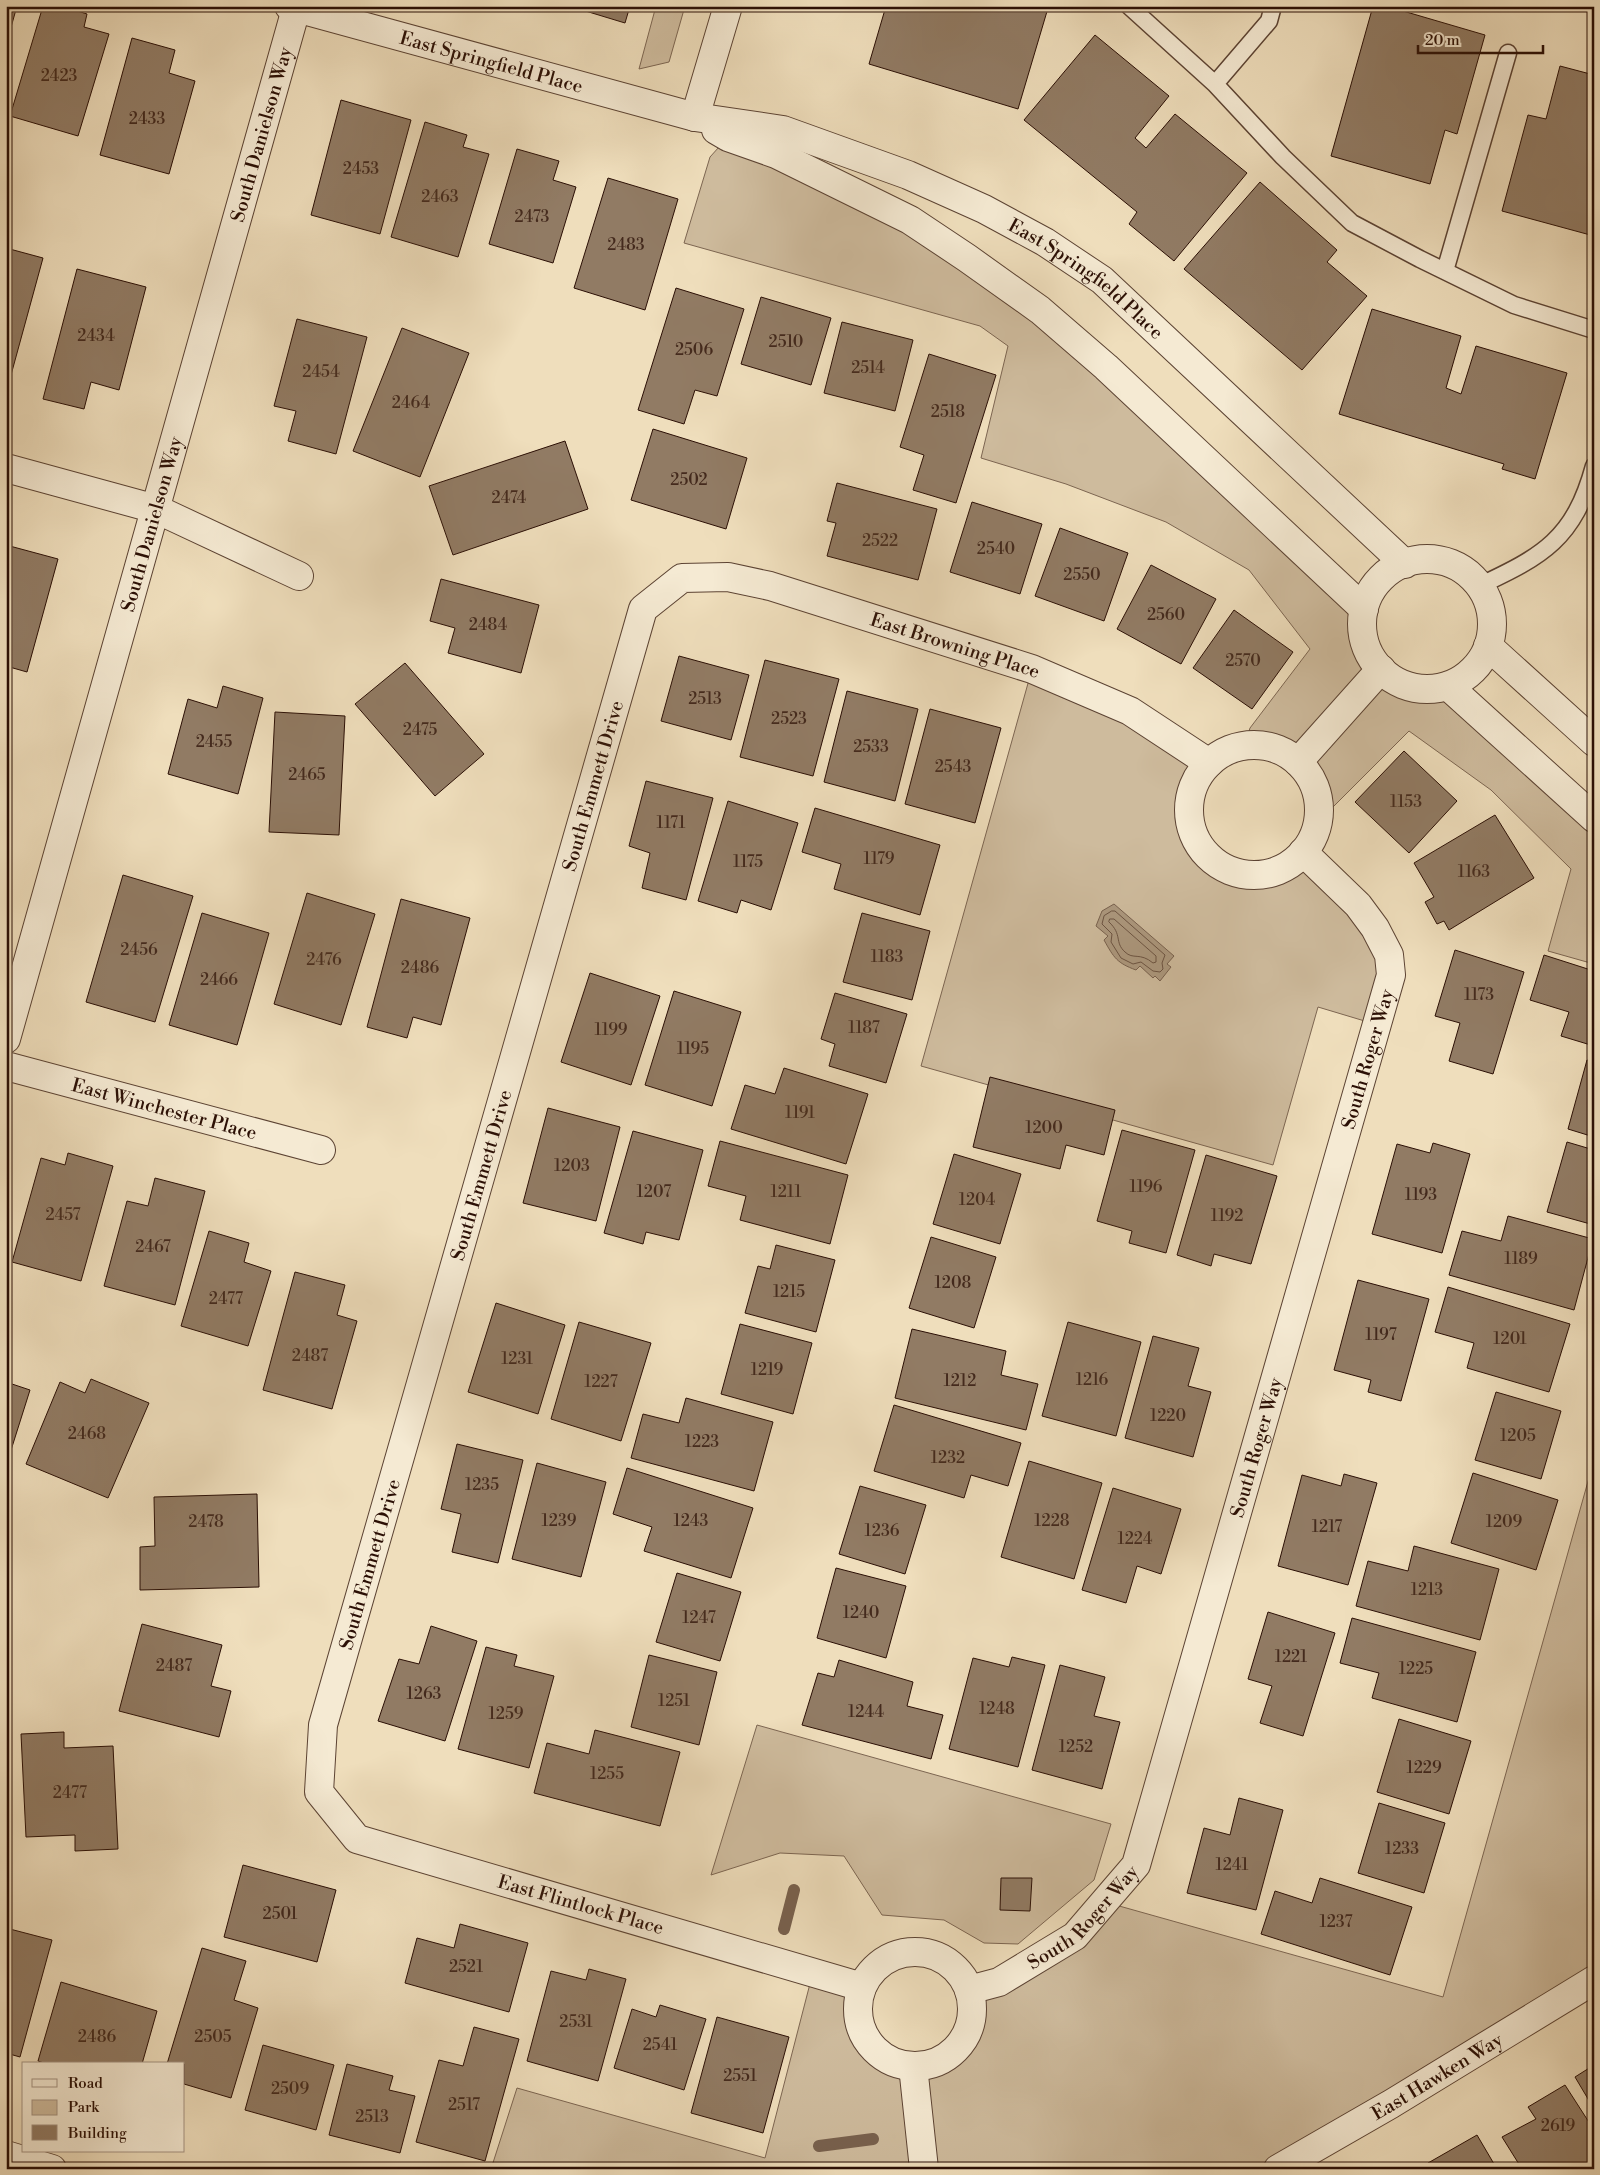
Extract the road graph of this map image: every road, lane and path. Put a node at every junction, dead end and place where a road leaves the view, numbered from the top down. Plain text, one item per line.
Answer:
1 (728, 6) edge
2 (1129, 6) edge
3 (1273, 6) edge
4 (292, 8) edge
5 (1508, 54) dead end
6 (1215, 84) junction
7 (695, 117) junction
8 (1445, 271) junction
9 (1594, 330) edge
10 (1594, 466) edge
11 (6, 468) edge
12 (156, 508) junction
13 (1405, 564) junction
14 (299, 576) dead end
15 (682, 578) joint
16 (1479, 586) junction
17 (1364, 609) junction
18 (1488, 646) junction
19 (1381, 669) junction
20 (1448, 686) junction
21 (1594, 742) edge
22 (1298, 762) junction
23 (1209, 764) junction
24 (1594, 818) edge
25 (1303, 852) junction
26 (6, 1039) edge
27 (6, 1066) edge
28 (321, 1150) dead end
29 (319, 1792) joint
30 (1594, 1980) edge
31 (862, 1987) junction
32 (969, 1990) junction
33 (913, 2066) junction
34 (6, 2155) edge
35 (52, 2169) edge
36 (924, 2169) edge
37 (1278, 2169) edge

1 - 7 street
2 - 6 lane
3 - 6 lane
4 - 7 street, East Springfield Place
4 - 12 street, South Danielson Way
5 - 8 lane
6 - 8 lane
7 - 13 street, East Springfield Place
7 - 17 street, East Springfield Place
8 - 9 lane
10 - 16 lane
11 - 12 street
12 - 14 street
12 - 26 street, South Danielson Way
13 - 16 street
13 - 17 street
15 - 23 street, East Browning Place
15 - 29 street, South Emmett Drive
16 - 18 street
17 - 19 street
18 - 20 street
18 - 21 street
19 - 20 street
19 - 22 street
20 - 24 street
22 - 23 street
22 - 25 street
23 - 25 street
25 - 32 street, South Roger Way
27 - 28 street, East Winchester Place
29 - 31 street, East Flintlock Place
30 - 37 street, East Hawken Way
31 - 32 street
31 - 33 street
32 - 33 street
33 - 36 street
34 - 35 street

